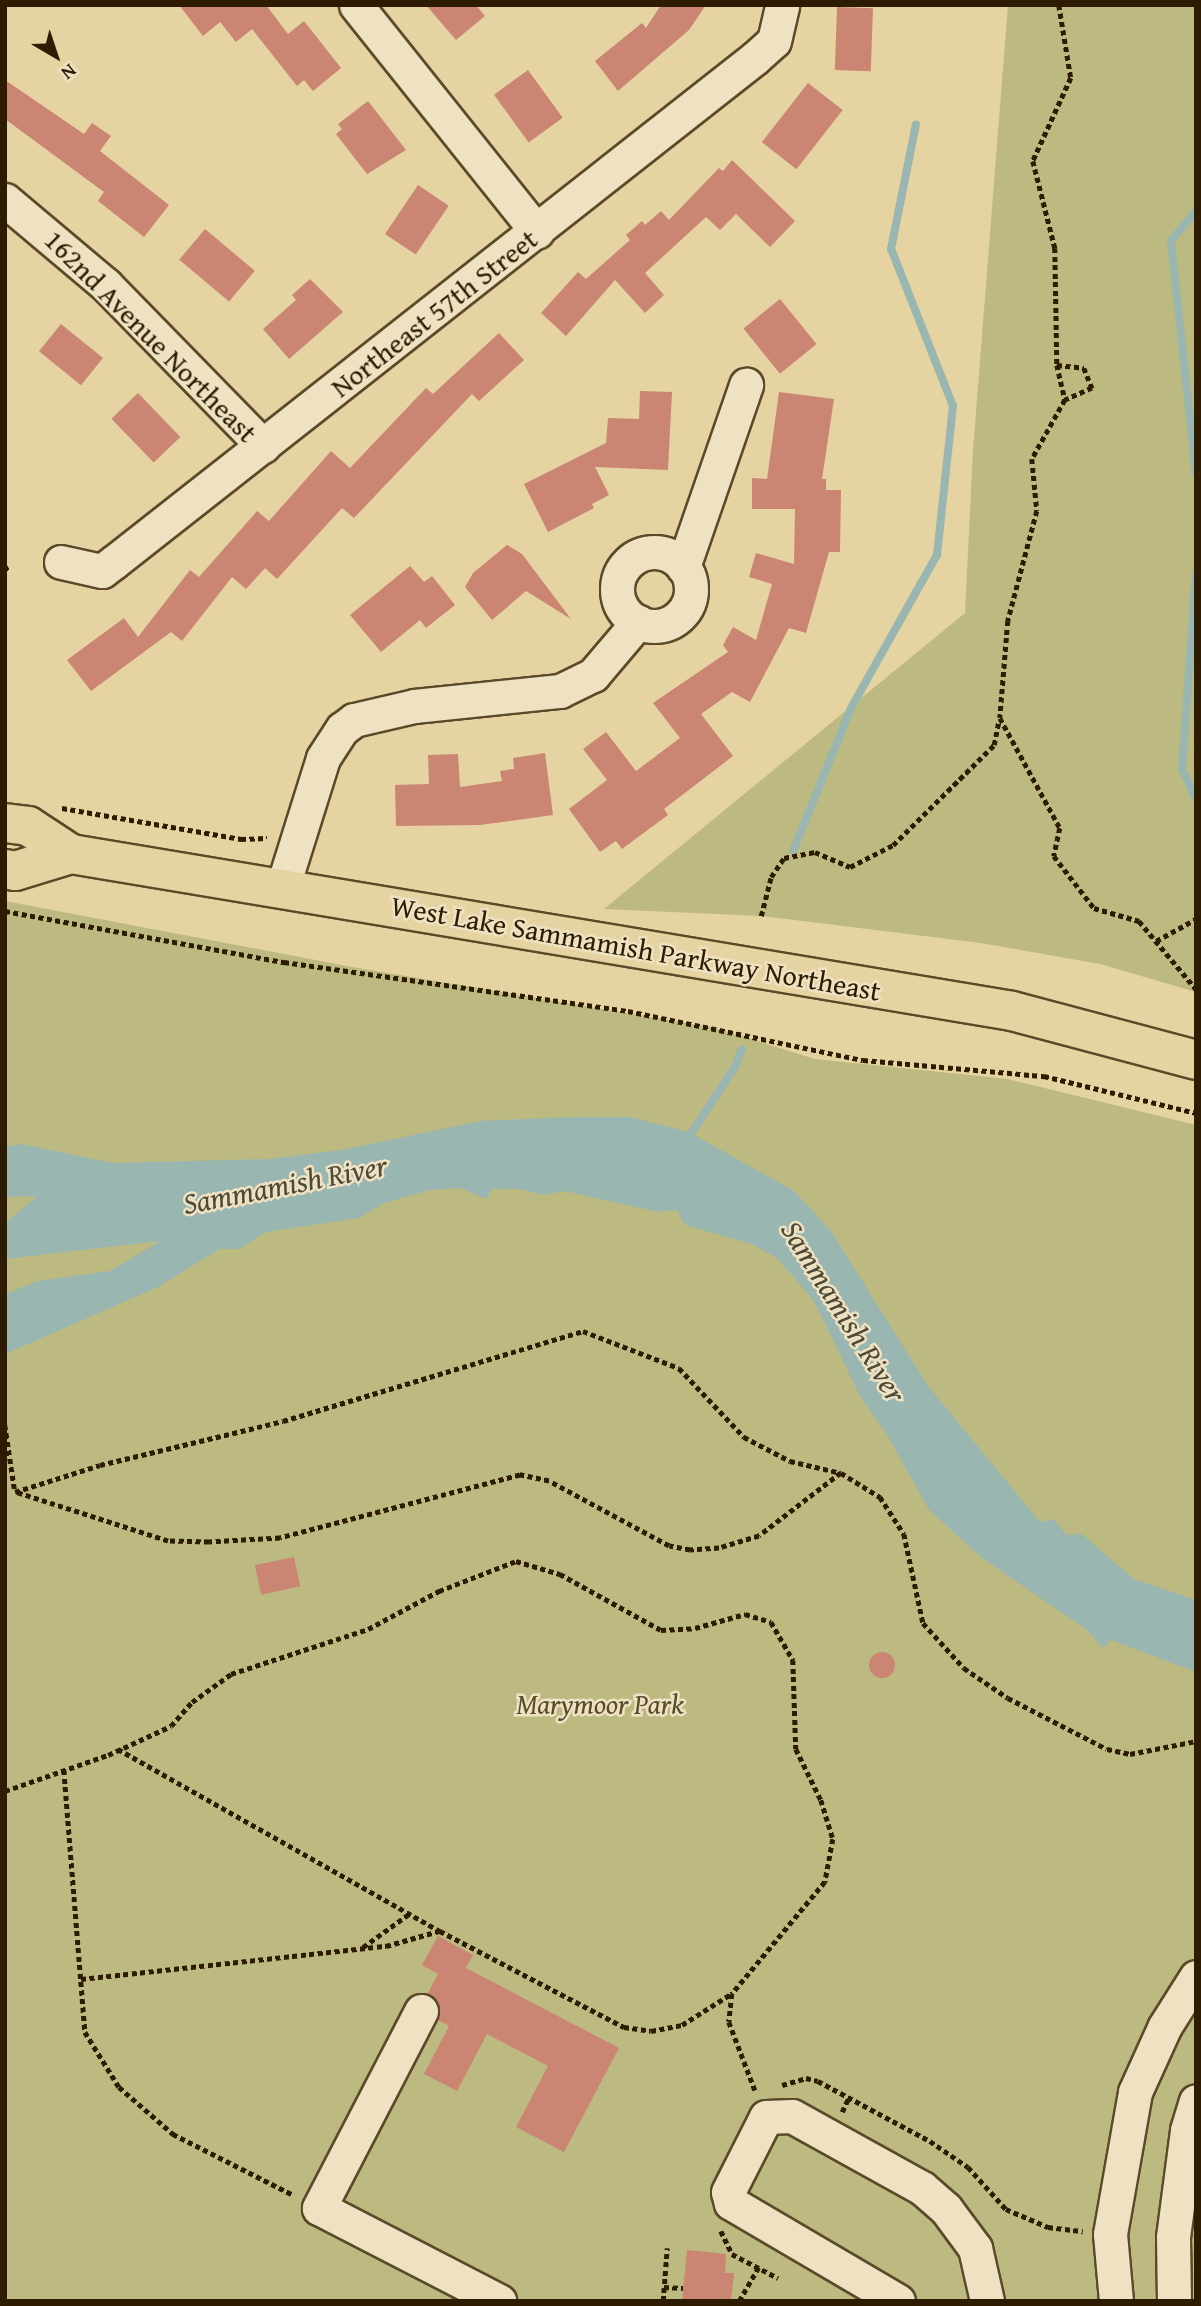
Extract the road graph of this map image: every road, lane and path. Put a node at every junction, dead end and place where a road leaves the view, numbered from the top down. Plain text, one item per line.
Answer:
1 (356, 5) edge
2 (1059, 5) edge
3 (782, 10) edge
4 (5, 201) edge
5 (537, 232) junction
6 (1057, 365) junction
7 (746, 386) dead end
8 (1065, 400) junction
9 (263, 446) junction
10 (61, 562) dead end
11 (683, 567) junction
12 (638, 622) junction
13 (1000, 718) junction
14 (58, 807) dead end
15 (5, 823) edge
16 (272, 835) dead end
17 (71, 854) junction
18 (5, 869) edge
19 (282, 889) junction
20 (5, 911) edge
21 (761, 916) dead end
22 (1196, 919) edge
23 (1156, 941) junction
24 (1196, 989) edge
25 (1196, 1060) edge
26 (1196, 1113) edge
27 (5, 1424) edge
28 (841, 1473) junction
29 (15, 1492) junction
30 (1196, 1741) edge
31 (118, 1749) junction
32 (64, 1770) junction
33 (5, 1784) edge
34 (18, 1786) junction
35 (5, 1791) edge
36 (409, 1914) junction
37 (440, 1931) junction
38 (363, 1948) junction
39 (1196, 1977) edge
40 (80, 1979) junction
41 (732, 1994) junction
42 (421, 2011) dead end
43 (1196, 2101) edge
44 (319, 2208) junction
45 (1088, 2232) dead end
46 (667, 2248) dead end
47 (759, 2267) dead end
48 (664, 2287) junction
49 (683, 2288) dead end
50 (499, 2301) edge
51 (663, 2301) edge
52 (739, 2301) edge
53 (898, 2301) edge
54 (987, 2301) edge
55 (1116, 2301) edge
56 (1174, 2301) edge

1 - 5 street
2 - 6 path
3 - 5 street, Northeast 57th Street
4 - 9 street, 162nd Avenue Northeast
5 - 9 street, Northeast 57th Street
6 - 8 path
6 - 8 path
7 - 11 street
8 - 13 path
9 - 10 street, Northeast 57th Street
11 - 12 street
11 - 12 street
12 - 19 street
13 - 21 path
13 - 23 path
14 - 16 path
15 - 17 main road, West Lake Sammamish Parkway Northeast
17 - 18 main road, West Lake Sammamish Parkway Northeast
17 - 19 main road, West Lake Sammamish Parkway Northeast
19 - 25 main road, West Lake Sammamish Parkway Northeast
20 - 26 path
22 - 23 path
23 - 24 path
27 - 29 path
28 - 29 path
28 - 29 path
28 - 30 path
31 - 32 path
31 - 36 path
31 - 41 path
32 - 34 path
32 - 40 path
33 - 34 path
34 - 35 path
36 - 37 path
36 - 38 path
37 - 38 path
37 - 41 path
38 - 40 path
39 - 55 street
40 - 44 path
41 - 45 path
42 - 44 street
43 - 56 street
44 - 50 street
46 - 48 path
47 - 52 path
48 - 49 path
48 - 51 path
53 - 54 street

